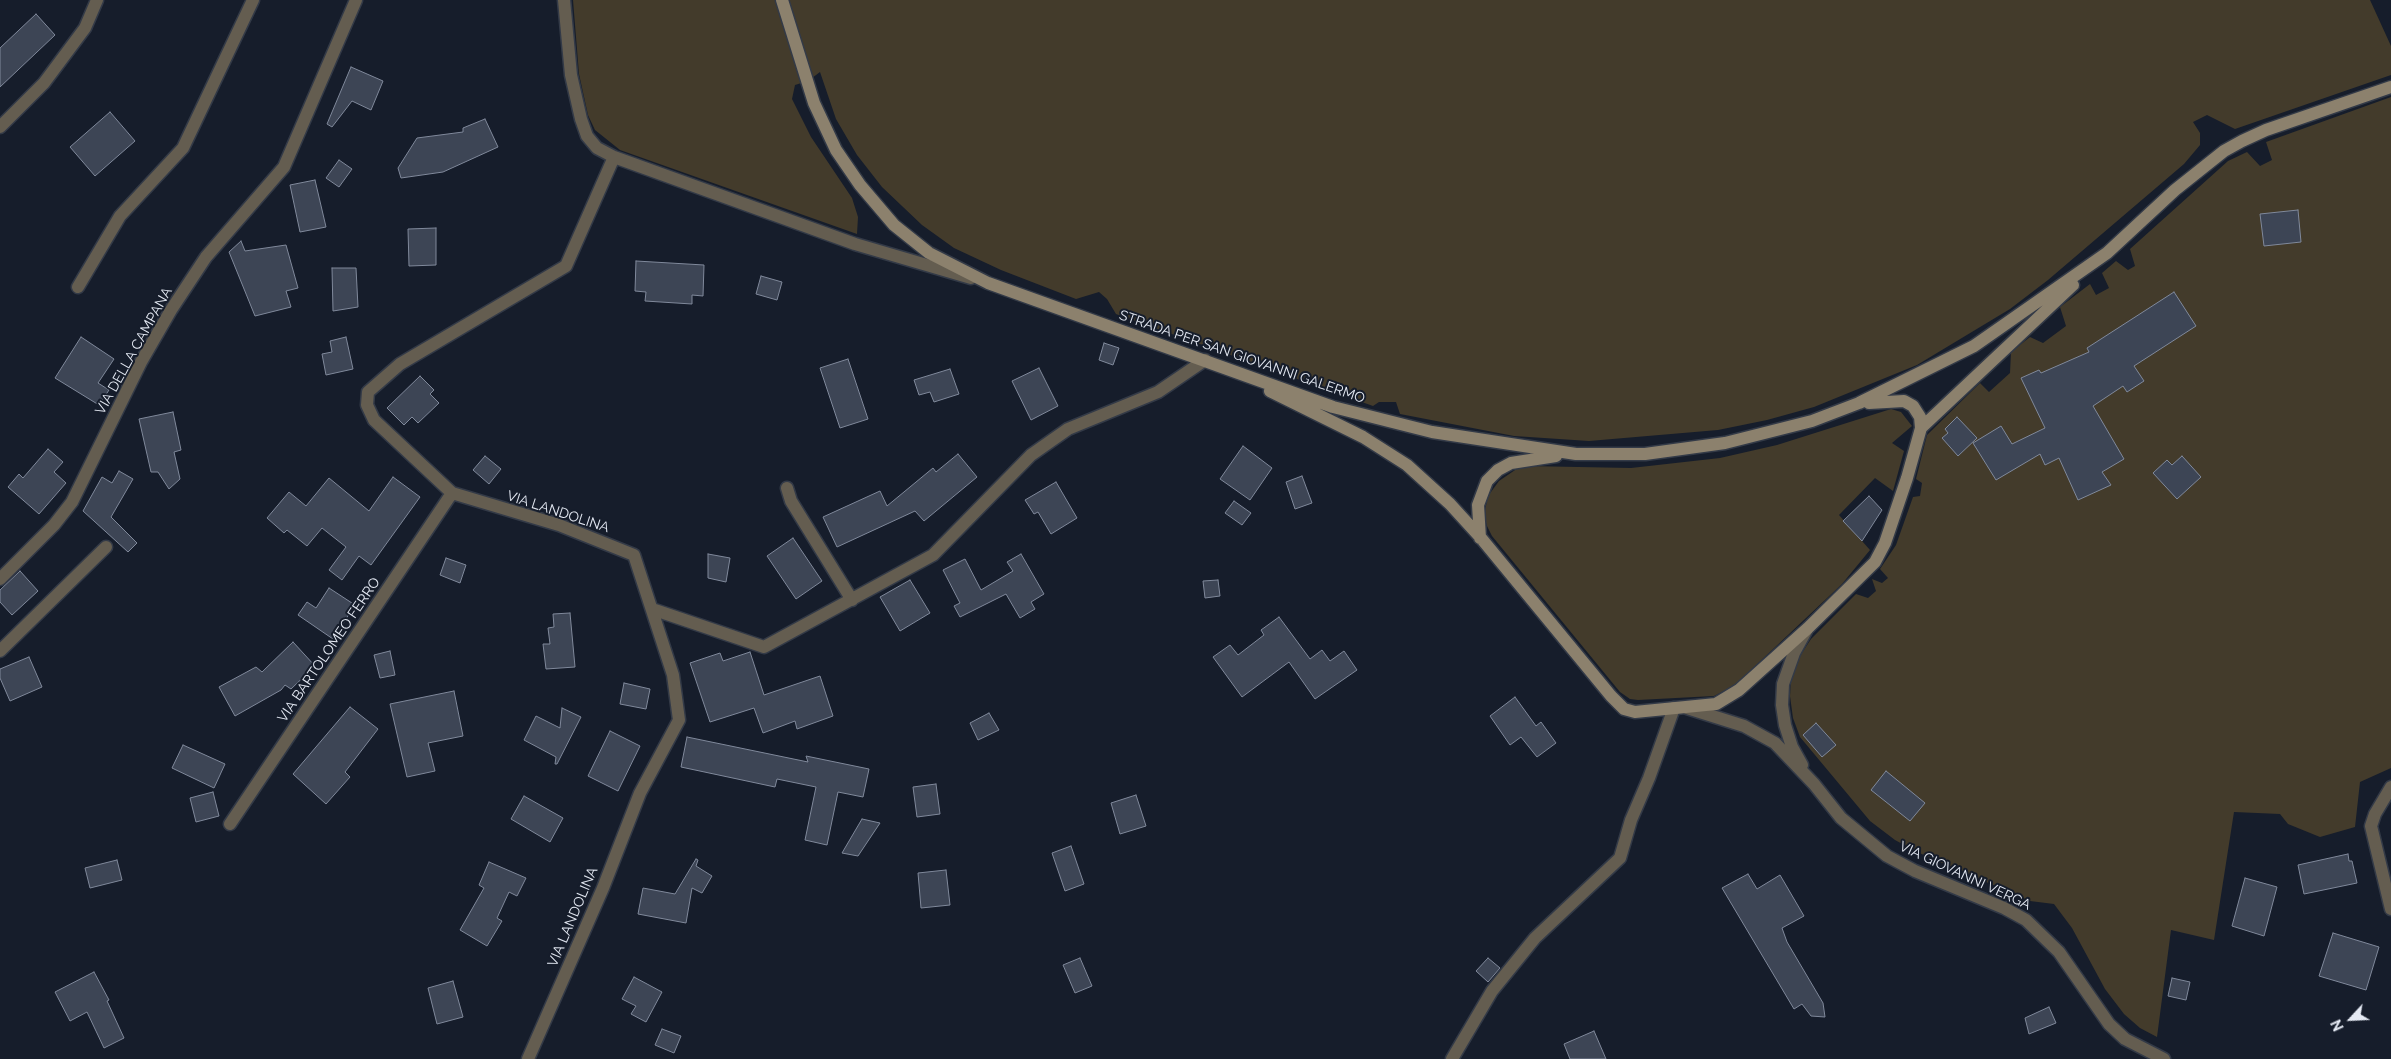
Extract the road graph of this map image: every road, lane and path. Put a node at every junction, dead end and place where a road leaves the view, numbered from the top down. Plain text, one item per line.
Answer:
1 (97, 0) edge
2 (253, 0) edge
3 (356, 0) edge
4 (564, 0) edge
5 (782, 0) edge
6 (2391, 87) edge
7 (0, 126) edge
8 (614, 157) junction
9 (2107, 253) junction
10 (988, 283) junction
11 (78, 287) dead end
12 (1205, 360) junction
13 (1219, 366) junction
14 (1859, 403) junction
15 (1921, 428) junction
16 (1576, 454) junction
17 (787, 488) dead end
18 (452, 493) junction
19 (1481, 538) junction
20 (106, 547) dead end
21 (0, 579) edge
22 (852, 600) junction
23 (652, 609) junction
24 (1808, 628) junction
25 (0, 651) edge
26 (1674, 708) junction
27 (1687, 708) junction
28 (1814, 784) junction
29 (2391, 787) edge
30 (230, 824) dead end
31 (2391, 910) edge
32 (528, 1059) edge
33 (1452, 1059) edge
34 (2164, 1059) edge

1 - 7 street
2 - 11 street
3 - 21 street, VIA DELLA CAMPANA
4 - 8 street
5 - 10 main road, STRADA PER SAN GIOVANNI GALERMO
6 - 9 main road, STRADA PER SAN GIOVANNI GALERMO
8 - 10 street
8 - 18 street, VIA LANDOLINA
9 - 14 main road, STRADA PER SAN GIOVANNI GALERMO
9 - 15 main road
10 - 12 main road, STRADA PER SAN GIOVANNI GALERMO
12 - 13 main road, STRADA PER SAN GIOVANNI GALERMO
12 - 22 street
13 - 16 main road, STRADA PER SAN GIOVANNI GALERMO
13 - 19 main road
14 - 15 main road
14 - 16 main road, STRADA PER SAN GIOVANNI GALERMO
15 - 24 main road
16 - 19 main road
17 - 22 street
18 - 23 street, VIA LANDOLINA
18 - 30 street, VIA BARTOLOMEO FERRO
19 - 26 main road
20 - 25 street
22 - 23 street
23 - 32 street, VIA LANDOLINA
24 - 27 main road
24 - 28 street
26 - 27 main road
26 - 33 street
27 - 28 street
28 - 34 street, VIA GIOVANNI VERGA
29 - 31 street

